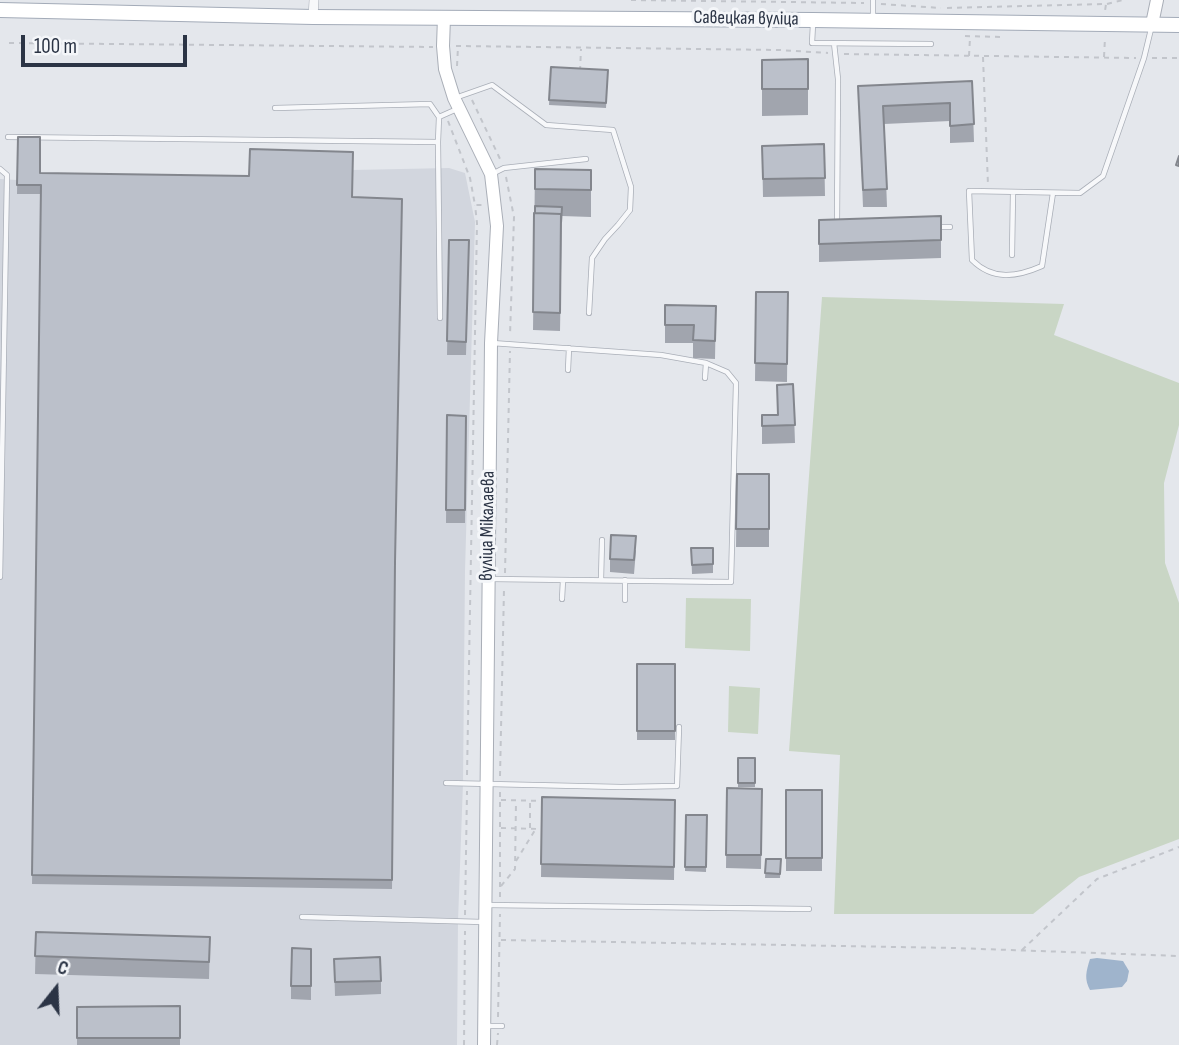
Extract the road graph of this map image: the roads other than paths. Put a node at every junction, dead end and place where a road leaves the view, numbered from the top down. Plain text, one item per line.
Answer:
1 (314, 0) edge
2 (1157, 0) edge
3 (873, 2) edge
4 (0, 9) edge
5 (313, 17) junction
6 (443, 17) junction
7 (813, 20) junction
8 (873, 21) junction
9 (1152, 24) junction
10 (1179, 25) edge
11 (834, 43) junction
12 (931, 44) dead end
13 (456, 103) junction
14 (275, 108) dead end
15 (439, 117) junction
16 (8, 137) dead end
17 (438, 142) junction
18 (586, 159) dead end
19 (0, 169) edge
20 (491, 174) junction
21 (1013, 192) junction
22 (1052, 192) junction
23 (925, 227) edge
24 (950, 227) dead end
25 (837, 228) edge
26 (1012, 254) dead end
27 (589, 313) dead end
28 (440, 318) dead end
29 (491, 343) junction
30 (569, 348) junction
31 (706, 363) junction
32 (568, 370) dead end
33 (705, 378) dead end
34 (602, 540) dead end
35 (0, 577) edge
36 (488, 579) junction
37 (563, 580) junction
38 (601, 580) junction
39 (625, 580) junction
40 (562, 599) dead end
41 (625, 600) dead end
42 (679, 727) dead end
43 (446, 783) dead end
44 (485, 783) junction
45 (485, 905) junction
46 (809, 909) dead end
47 (302, 917) dead end
48 (485, 922) junction
49 (484, 1026) junction
50 (502, 1026) dead end
51 (484, 1045) edge

1 - 5 street
2 - 9 main road
3 - 8 lane
4 - 5 main road, Савецкая вуліца
5 - 6 main road, Савецкая вуліца
6 - 7 main road, Савецкая вуліца
6 - 13 main road, вуліца Мікалаева
7 - 8 main road, Савецкая вуліца
7 - 11 lane
8 - 9 main road, Савецкая вуліца
9 - 10 main road, Савецкая вуліца
9 - 22 lane
11 - 12 lane
11 - 25 lane
13 - 15 lane
13 - 20 main road, вуліца Мікалаева
13 - 27 lane
14 - 15 lane
15 - 17 lane
16 - 17 lane
17 - 28 lane
18 - 20 lane
19 - 35 lane
20 - 29 main road, вуліца Мікалаева
21 - 22 lane
21 - 22 lane
21 - 26 lane
23 - 24 lane
29 - 30 lane
29 - 36 main road, вуліца Мікалаева
30 - 31 lane
30 - 32 lane
31 - 33 lane
31 - 39 lane
34 - 38 lane
36 - 37 lane
36 - 44 main road, вуліца Мікалаева
37 - 38 lane
37 - 40 lane
38 - 39 lane
39 - 41 lane
42 - 44 lane
43 - 44 lane
44 - 45 main road, вуліца Мікалаева
45 - 46 lane
45 - 48 main road, вуліца Мікалаева
47 - 48 lane
48 - 49 main road, вуліца Мікалаева
49 - 50 lane
49 - 51 main road, вуліца Мікалаева

